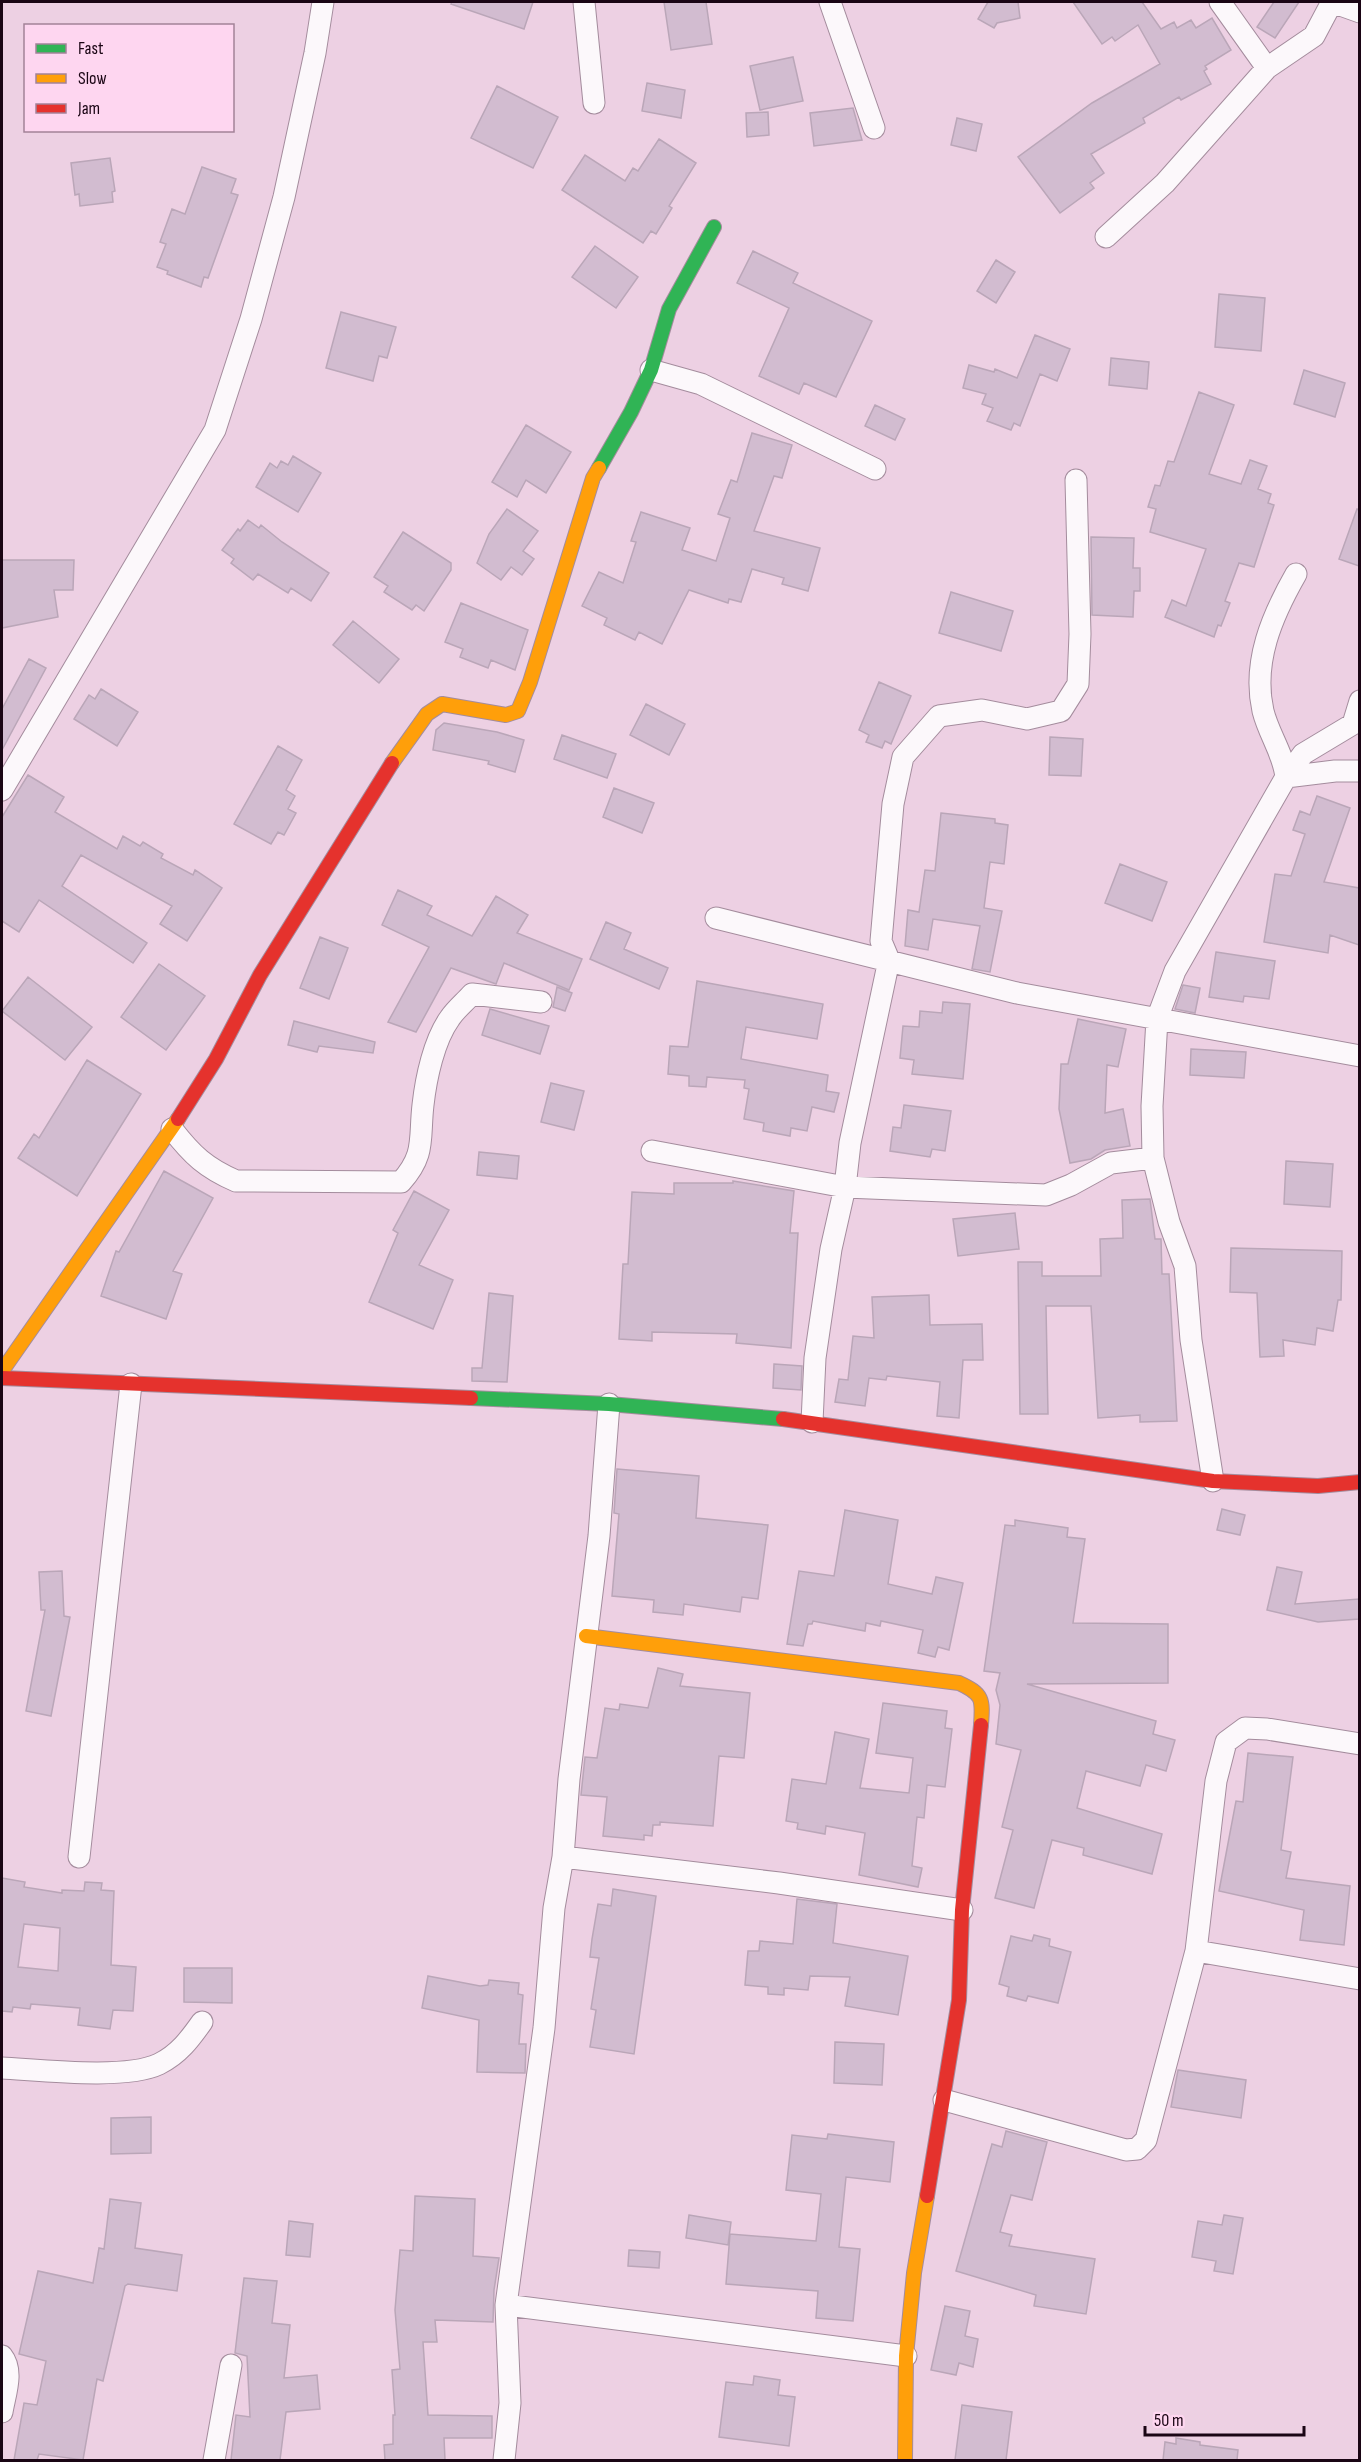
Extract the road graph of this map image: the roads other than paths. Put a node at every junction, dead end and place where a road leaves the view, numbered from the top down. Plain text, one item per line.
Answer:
1 (323, 2) edge
2 (584, 2) edge
3 (830, 2) edge
4 (1220, 2) edge
5 (1332, 2) edge
6 (1359, 12) edge
7 (1267, 68) junction
8 (594, 103) dead end
9 (874, 128) dead end
10 (714, 227) dead end
11 (1106, 237) dead end
12 (651, 370) junction
13 (875, 469) dead end
14 (1076, 480) dead end
15 (1296, 574) dead end
16 (1359, 701) edge
17 (1359, 771) edge
18 (1287, 777) junction
19 (2, 790) edge
20 (716, 918) dead end
21 (889, 960) junction
22 (541, 1002) dead end
23 (1157, 1019) junction
24 (1359, 1056) edge
25 (172, 1129) junction
26 (652, 1151) dead end
27 (1153, 1158) junction
28 (845, 1187) junction
29 (2, 1371) edge
30 (2, 1378) edge
31 (131, 1384) junction
32 (609, 1404) junction
33 (812, 1422) junction
34 (1213, 1481) junction
35 (1359, 1482) edge
36 (586, 1636) junction
37 (1359, 1744) edge
38 (79, 1857) dead end
39 (563, 1857) junction
40 (962, 1910) junction
41 (1196, 1951) junction
42 (1359, 1979) edge
43 (202, 2022) dead end
44 (2, 2068) edge
45 (944, 2100) junction
46 (506, 2305) junction
47 (2, 2356) edge
48 (906, 2356) junction
49 (231, 2365) dead end
50 (2, 2412) edge
51 (214, 2460) edge
52 (504, 2460) edge
53 (905, 2460) edge

1 - 19 street
2 - 8 street
3 - 9 street
4 - 7 street
5 - 6 street
5 - 7 street
7 - 11 street
10 - 12 street
12 - 13 street
12 - 25 street
14 - 21 street
15 - 18 street
16 - 18 street
17 - 18 street
18 - 23 street
20 - 21 street
21 - 23 street
21 - 28 street
22 - 25 street
23 - 24 street
23 - 27 street
25 - 29 street
26 - 28 street
27 - 28 street
27 - 34 street
28 - 33 street
30 - 31 street
31 - 32 street
31 - 38 street
32 - 33 street
32 - 36 street
33 - 34 street
34 - 35 street
36 - 39 street
36 - 40 street
37 - 41 street
39 - 40 street
39 - 46 street
40 - 45 street
41 - 42 street
41 - 45 street
43 - 44 street
45 - 48 street
46 - 48 street
46 - 52 street
47 - 50 street
48 - 53 street
49 - 51 street

